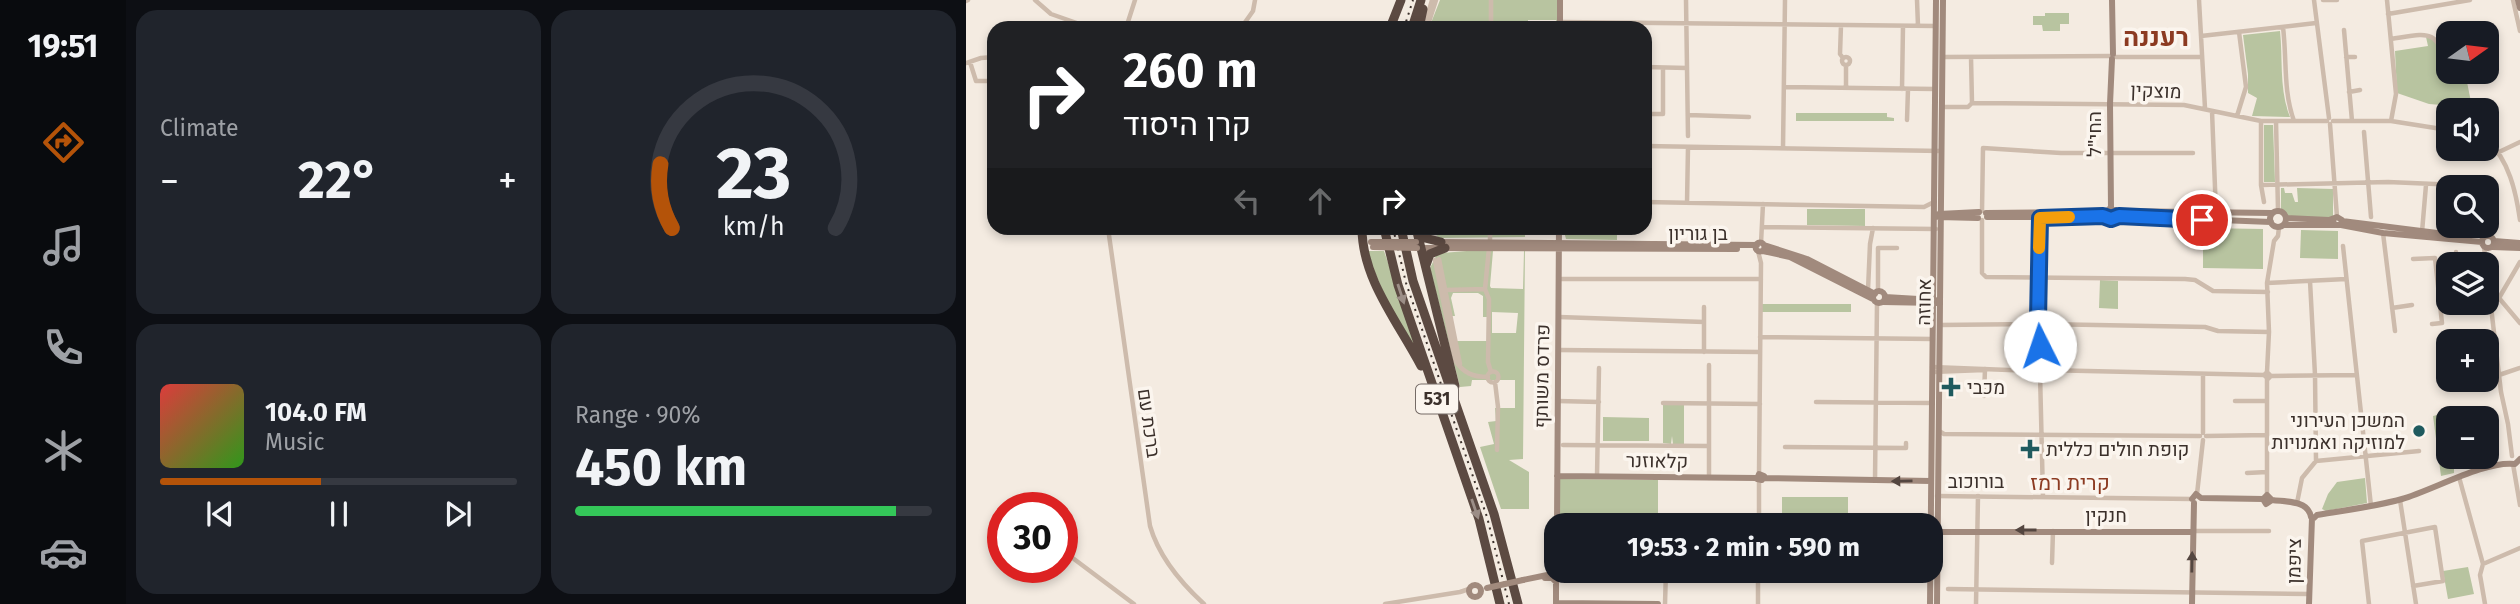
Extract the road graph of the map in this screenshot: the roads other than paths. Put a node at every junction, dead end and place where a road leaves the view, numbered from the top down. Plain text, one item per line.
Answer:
1 (1035, 0) edge
2 (1135, 0) edge
3 (1255, 0) edge
4 (1401, 0) edge
5 (1423, 0) edge
6 (1434, 0) edge
7 (1491, 0) edge
8 (1560, 0) edge
9 (1686, 0) edge
10 (1785, 0) edge
11 (1917, 0) edge
12 (1937, 0) edge
13 (1943, 0) edge
14 (2112, 0) edge
15 (2199, 0) edge
16 (2314, 0) edge
17 (2323, 0) edge
18 (2337, 0) edge
19 (2387, 0) edge
20 (2466, 0) edge
21 (2516, 0) edge
22 (2520, 8) edge
23 (2388, 13) junction
24 (1071, 21) edge
25 (1128, 21) edge
26 (1246, 21) edge
27 (1394, 21) edge
28 (1415, 21) edge
29 (1423, 21) edge
30 (1426, 21) edge
31 (1491, 21) edge
32 (1560, 21) edge
33 (1687, 23) junction
34 (2316, 23) junction
35 (1652, 24) edge
36 (1785, 24) junction
37 (1841, 25) junction
38 (1903, 26) junction
39 (1917, 26) junction
40 (1936, 26) junction
41 (2283, 27) junction
42 (2344, 30) dead end
43 (2520, 31) edge
44 (2239, 32) junction
45 (2201, 36) junction
46 (2391, 39) junction
47 (2436, 40) edge
48 (2113, 56) junction
49 (1942, 57) junction
50 (1971, 57) junction
51 (2202, 57) junction
52 (2355, 57) dead end
53 (987, 58) edge
54 (2346, 58) junction
55 (968, 62) edge
56 (1652, 67) edge
57 (1663, 68) junction
58 (1687, 68) junction
59 (987, 81) edge
60 (1784, 87) junction
61 (1846, 88) junction
62 (1905, 89) junction
63 (1936, 89) junction
64 (2360, 90) dead end
65 (2349, 92) junction
66 (1972, 103) junction
67 (2110, 104) junction
68 (1942, 107) junction
69 (2205, 108) junction
70 (2212, 111) junction
71 (1652, 114) edge
72 (1688, 115) junction
73 (2237, 116) junction
74 (1749, 117) dead end
75 (1907, 120) dead end
76 (2261, 121) junction
77 (2276, 121) junction
78 (2294, 121) junction
79 (2330, 121) junction
80 (2352, 121) junction
81 (2391, 121) junction
82 (2436, 128) edge
83 (2364, 132) dead end
84 (1688, 136) dead end
85 (2520, 142) edge
86 (1652, 146) edge
87 (1688, 147) junction
88 (1783, 148) junction
89 (1938, 151) junction
90 (2110, 152) junction
91 (2499, 152) joint
92 (2193, 153) dead end
93 (2368, 183) junction
94 (2336, 184) junction
95 (2261, 185) junction
96 (2278, 185) junction
97 (2426, 185) junction
98 (2436, 185) edge
99 (1652, 202) edge
100 (1938, 202) junction
101 (2264, 202) dead end
102 (1688, 203) junction
103 (1763, 204) junction
104 (2275, 211) junction
105 (2112, 213) junction
106 (2216, 213) junction
107 (1939, 215) junction
108 (1950, 215) junction
109 (1982, 215) junction
110 (2040, 215) junction
111 (2371, 217) dead end
112 (2520, 220) edge
113 (2337, 221) junction
114 (2271, 222) junction
115 (2283, 223) junction
116 (1762, 227) junction
117 (1937, 227) junction
118 (1873, 228) junction
119 (2422, 232) junction
120 (2383, 233) junction
121 (1109, 235) edge
122 (1365, 235) edge
123 (1386, 235) edge
124 (1403, 235) edge
125 (1417, 235) edge
126 (1423, 235) edge
127 (1490, 235) edge
128 (1559, 235) edge
129 (2489, 238) edge
130 (2488, 244) junction
131 (1369, 245) junction
132 (1418, 245) junction
133 (1443, 245) junction
134 (1489, 245) junction
135 (1559, 246) junction
136 (2343, 246) dead end
137 (2520, 246) edge
138 (1760, 247) junction
139 (1897, 248) dead end
140 (2488, 252) edge
141 (2413, 259) dead end
142 (2520, 262) edge
143 (2436, 267) edge
144 (2518, 271) edge
145 (2039, 278) junction
146 (1559, 279) junction
147 (1760, 279) junction
148 (2346, 279) junction
149 (1429, 281) junction
150 (2310, 281) junction
151 (2267, 283) junction
152 (1933, 288) junction
153 (1485, 289) junction
154 (1445, 290) junction
155 (2268, 292) junction
156 (1877, 297) junction
157 (1922, 302) junction
158 (1935, 305) junction
159 (2412, 306) dead end
160 (1704, 307) dead end
161 (2392, 308) junction
162 (2441, 315) edge
163 (1559, 317) junction
164 (1704, 322) junction
165 (2520, 323) edge
166 (2038, 324) junction
167 (2432, 324) dead end
168 (1940, 325) junction
169 (2395, 331) dead end
170 (2269, 332) junction
171 (1760, 337) junction
172 (1936, 337) junction
173 (1877, 338) junction
174 (1559, 350) junction
175 (1704, 352) junction
176 (1760, 352) junction
177 (1709, 365) dead end
178 (1600, 368) dead end
179 (2520, 368) edge
180 (1936, 369) junction
181 (1985, 369) junction
182 (2040, 370) junction
183 (1467, 372) junction
184 (1490, 374) junction
185 (2203, 374) junction
186 (2315, 375) junction
187 (2499, 375) joint
188 (2267, 376) junction
189 (2357, 376) junction
190 (1495, 382) junction
191 (1984, 396) dead end
192 (1558, 401) junction
193 (2235, 401) dead end
194 (2267, 401) junction
195 (1599, 402) junction
196 (1816, 402) dead end
197 (1876, 403) junction
198 (1663, 404) dead end
199 (1709, 404) junction
200 (1760, 404) junction
201 (1936, 405) junction
202 (1939, 431) junction
203 (2040, 434) junction
204 (2267, 435) junction
205 (2203, 436) junction
206 (1468, 440) junction
207 (1906, 443) dead end
208 (1563, 445) dead end
209 (1598, 445) junction
210 (1709, 446) junction
211 (1785, 447) dead end
212 (1876, 447) junction
213 (1497, 450) dead end
214 (2420, 451) dead end
215 (2366, 456) junction
216 (2514, 460) edge
217 (2316, 461) junction
218 (1461, 469) junction
219 (2267, 472) junction
220 (2246, 473) dead end
221 (1557, 476) junction
222 (1597, 476) junction
223 (2459, 477) junction
224 (1709, 478) junction
225 (1760, 478) junction
226 (1875, 481) junction
227 (1931, 481) junction
228 (1931, 491) junction
229 (1978, 496) junction
230 (1938, 497) junction
231 (2043, 497) junction
232 (2196, 498) junction
233 (2267, 498) junction
234 (2400, 500) junction
235 (2297, 503) junction
236 (2520, 505) edge
237 (2371, 506) junction
238 (1557, 513) edge
239 (1759, 513) edge
240 (1934, 513) edge
241 (1938, 513) edge
242 (2313, 515) junction
243 (1977, 530) junction
244 (1943, 531) edge
245 (2053, 531) junction
246 (2192, 531) junction
247 (2269, 531) dead end
248 (2405, 533) junction
249 (2520, 548) edge
250 (1078, 562) edge
251 (2052, 563) dead end
252 (2483, 564) junction
253 (1544, 576) edge
254 (1544, 578) edge
255 (1523, 580) junction
256 (1556, 583) edge
257 (1666, 583) edge
258 (1758, 583) edge
259 (1930, 583) edge
260 (1937, 583) edge
261 (2413, 586) junction
262 (1948, 589) dead end
263 (1482, 590) junction
264 (1977, 591) junction
265 (1470, 593) junction
266 (2192, 593) junction
267 (2309, 594) junction
268 (1556, 603) edge
269 (1134, 604) edge
270 (1204, 604) edge
271 (1385, 604) edge
272 (1499, 604) edge
273 (1518, 604) edge
274 (1658, 604) edge
275 (1665, 604) edge
276 (1758, 604) edge
277 (1930, 604) edge
278 (1936, 604) edge
279 (1976, 604) edge
280 (2192, 604) edge
281 (2309, 604) edge
282 (2369, 604) edge
283 (2416, 604) edge
284 (2485, 604) edge

1 - 24 street
2 - 25 street
3 - 26 street
4 - 27 highway
5 - 28 highway
5 - 29 highway
6 - 30 street
7 - 31 street
8 - 32 street
9 - 33 street
10 - 36 street
11 - 39 street
12 - 40 street, אחוזה
13 - 49 street, אחוזה
14 - 48 street, החי"ל
15 - 45 street
16 - 34 street
17 - 18 street
19 - 23 street
20 - 23 street
21 - 22 street
21 - 43 street
23 - 46 street
33 - 35 street
33 - 36 street
33 - 58 street
34 - 41 street
34 - 79 street
36 - 37 street
36 - 60 street
37 - 38 street
37 - 61 street
38 - 39 street
38 - 62 street
39 - 40 street
40 - 49 street, אחוזה
41 - 44 street
41 - 78 street
42 - 54 street
44 - 45 street
44 - 73 street
45 - 51 street
46 - 47 street
46 - 81 street
48 - 50 street
48 - 51 street
48 - 67 street, החי"ל
49 - 50 street
49 - 63 street, אחוזה
49 - 68 street, אחוזה
50 - 66 street
51 - 69 street
52 - 54 street
53 - 55 street
54 - 65 street
55 - 59 street
56 - 57 street
57 - 58 street
57 - 71 street
58 - 72 street
60 - 61 street
60 - 88 street
61 - 62 street
62 - 63 street
62 - 75 street
63 - 89 street, אחוזה
64 - 65 street
65 - 80 street
66 - 67 street, מוצקין
66 - 68 street, מוצקין
67 - 69 street, מוצקין
67 - 90 street, החי"ל
68 - 89 street, אחוזה
69 - 70 street, מוצקין
70 - 73 street, מוצקין
70 - 106 street
72 - 74 street
72 - 84 street
73 - 76 street, מוצקין
76 - 77 street, מוצקין
76 - 95 street
77 - 78 street, מוצקין
77 - 96 street
78 - 79 street, מוצקין
79 - 80 street, מוצקין
79 - 94 street
80 - 81 street, מוצקין
81 - 82 street, מוצקין
83 - 93 street
85 - 91 street
86 - 87 street
87 - 88 street
87 - 102 street
88 - 89 street
89 - 100 street, אחוזה
90 - 92 street
90 - 105 street, החי"ל
90 - 109 street
91 - 112 street
93 - 94 street
93 - 97 street
93 - 111 street
94 - 96 street
94 - 113 street
95 - 96 street
95 - 101 street
96 - 104 street
97 - 98 street
97 - 119 street
99 - 102 street
100 - 103 street
100 - 107 street, אחוזה
100 - 108 street
102 - 103 street
103 - 116 street
104 - 106 street
104 - 114 street
104 - 115 street
105 - 106 street
105 - 110 street
105 - 114 street
107 - 108 street
107 - 117 street, אחוזה
108 - 109 street
108 - 117 street
109 - 110 street
109 - 145 street
110 - 145 street
113 - 115 street
113 - 119 street
113 - 120 street
114 - 115 street
115 - 151 street
116 - 118 street
116 - 138 street
117 - 118 street
117 - 152 street, אחוזה
117 - 158 street, אחוזה
118 - 156 street
119 - 130 street
120 - 130 street
120 - 161 street
121 - 270 street, ברכת עם
122 - 131 highway
123 -> 218 highway, 531
124 - 206 highway, 531
125 - 132 highway
126 - 133 highway
127 - 134 street
128 - 135 street, פרדס משותף
129 - 130 street
130 - 137 street
130 - 140 street
131 - 132 street, בן גוריון, bridge
131 - 218 highway
132 - 133 street, בן גוריון
132 - 149 highway
133 - 134 street, בן גוריון
133 - 149 highway
134 - 135 street, בן גוריון
134 - 153 street
135 - 138 street, בן גוריון
135 - 146 street, פרדס משותף
136 - 148 street
138 - 147 street
138 - 156 street, בן גוריון
139 - 156 street
141 - 143 street
142 - 144 street
144 - 165 street
145 - 155 street
145 - 166 street
146 - 147 street
146 - 163 street, פרדס משותף
147 - 171 street
148 - 150 street
148 - 189 street
149 - 206 highway
150 - 151 street
150 - 186 street
151 - 155 street
152 - 157 street
152 - 158 street, אחוזה
153 - 154 street
153 - 184 street
154 - 183 street
154 - 183 street
155 - 170 street
156 - 157 street, בן גוריון
156 - 173 street
157 - 158 street, בן גוריון
158 - 168 street, אחוזה
158 - 172 street, אחוזה
159 - 161 street
160 - 164 street
161 - 169 street
162 - 167 street
163 - 164 street
163 - 174 street, פרדס משותף
164 - 175 street
166 - 168 street
166 - 170 street
166 - 182 street
168 - 172 street, אחוזה
170 - 188 street
171 - 173 street
171 - 176 street
172 - 173 street
172 - 180 street, אחוזה
173 - 197 street
174 - 175 street
174 - 192 street, פרדס משותף
175 - 176 street
176 - 200 street
177 - 199 street
178 - 195 street
179 - 187 street
180 - 181 street
180 - 201 street, אחוזה
181 - 182 street
181 - 191 street
182 - 185 street
182 - 203 street
183 - 184 street
184 - 190 street
184 - 190 street
185 - 188 street
185 - 205 street
186 - 188 street
186 - 189 street
186 - 217 street
187 - 216 street
188 - 194 street
189 - 215 street
190 - 213 street
192 - 195 street
192 - 221 street, פרדס משותף
193 - 194 street
194 - 204 street
195 - 209 street
196 - 197 street
197 - 201 street
197 - 212 street
198 - 199 street
199 - 200 street
199 - 210 street
200 - 225 street
201 - 202 street, אחוזה
201 - 227 street, אחוזה
202 - 203 street
202 - 230 street, אחוזה
203 - 205 street
203 - 231 street
204 - 205 street
204 - 219 street
205 - 232 street
206 - 273 highway, 531
207 - 212 street
208 - 209 street
209 - 210 street
209 - 222 street
210 - 224 street
211 - 212 street
212 - 226 street
214 - 215 street
215 - 217 street
215 - 237 street
216 - 223 street
216 - 236 street
217 - 235 street
218 -> 272 highway, 531
219 - 220 street
219 - 233 street
221 - 222 street, קלאוזנר
221 - 238 street, פרדס משותף
222 - 224 street, קלאוזנר
223 - 234 street
223 - 252 street
224 - 225 street, קלאוזנר
225 - 226 street, קלאוזנר
225 - 239 street
227 -> 226 street, קלאוזנר
227 - 228 street, אחוזה
228 - 230 street, בורוכוב
228 - 240 street, אחוזה
229 - 230 street, בורוכוב
229 - 231 street, בורוכוב
229 - 243 street
230 - 241 street, אחוזה
231 - 232 street, בורוכוב
232 - 233 street, בורוכוב
232 - 246 street
233 - 235 street, בורוכוב
234 - 237 street
234 - 248 street
235 - 242 street, בורוכוב
237 - 242 street
242 - 267 street, ציפמן
243 - 244 street, חנקין
245 -> 243 street, חנקין
243 - 264 street
245 - 246 street, חנקין
245 - 251 street
246 - 247 street, חנקין
266 -> 246 street
248 - 261 street
248 - 261 street
248 - 282 street
249 - 252 street
250 - 269 street
252 - 284 street
253 - 255 street
254 - 255 street
255 - 263 street, bridge
256 - 268 street
257 - 275 street
258 - 276 street
259 - 277 street, אחוזה
260 - 278 street, אחוזה
261 - 283 street
262 - 264 street
263 - 265 street
263 - 265 street
264 - 266 street
264 - 279 street
265 - 271 street
266 - 267 street
266 - 280 street
267 - 281 street, ציפמן
268 - 274 street

